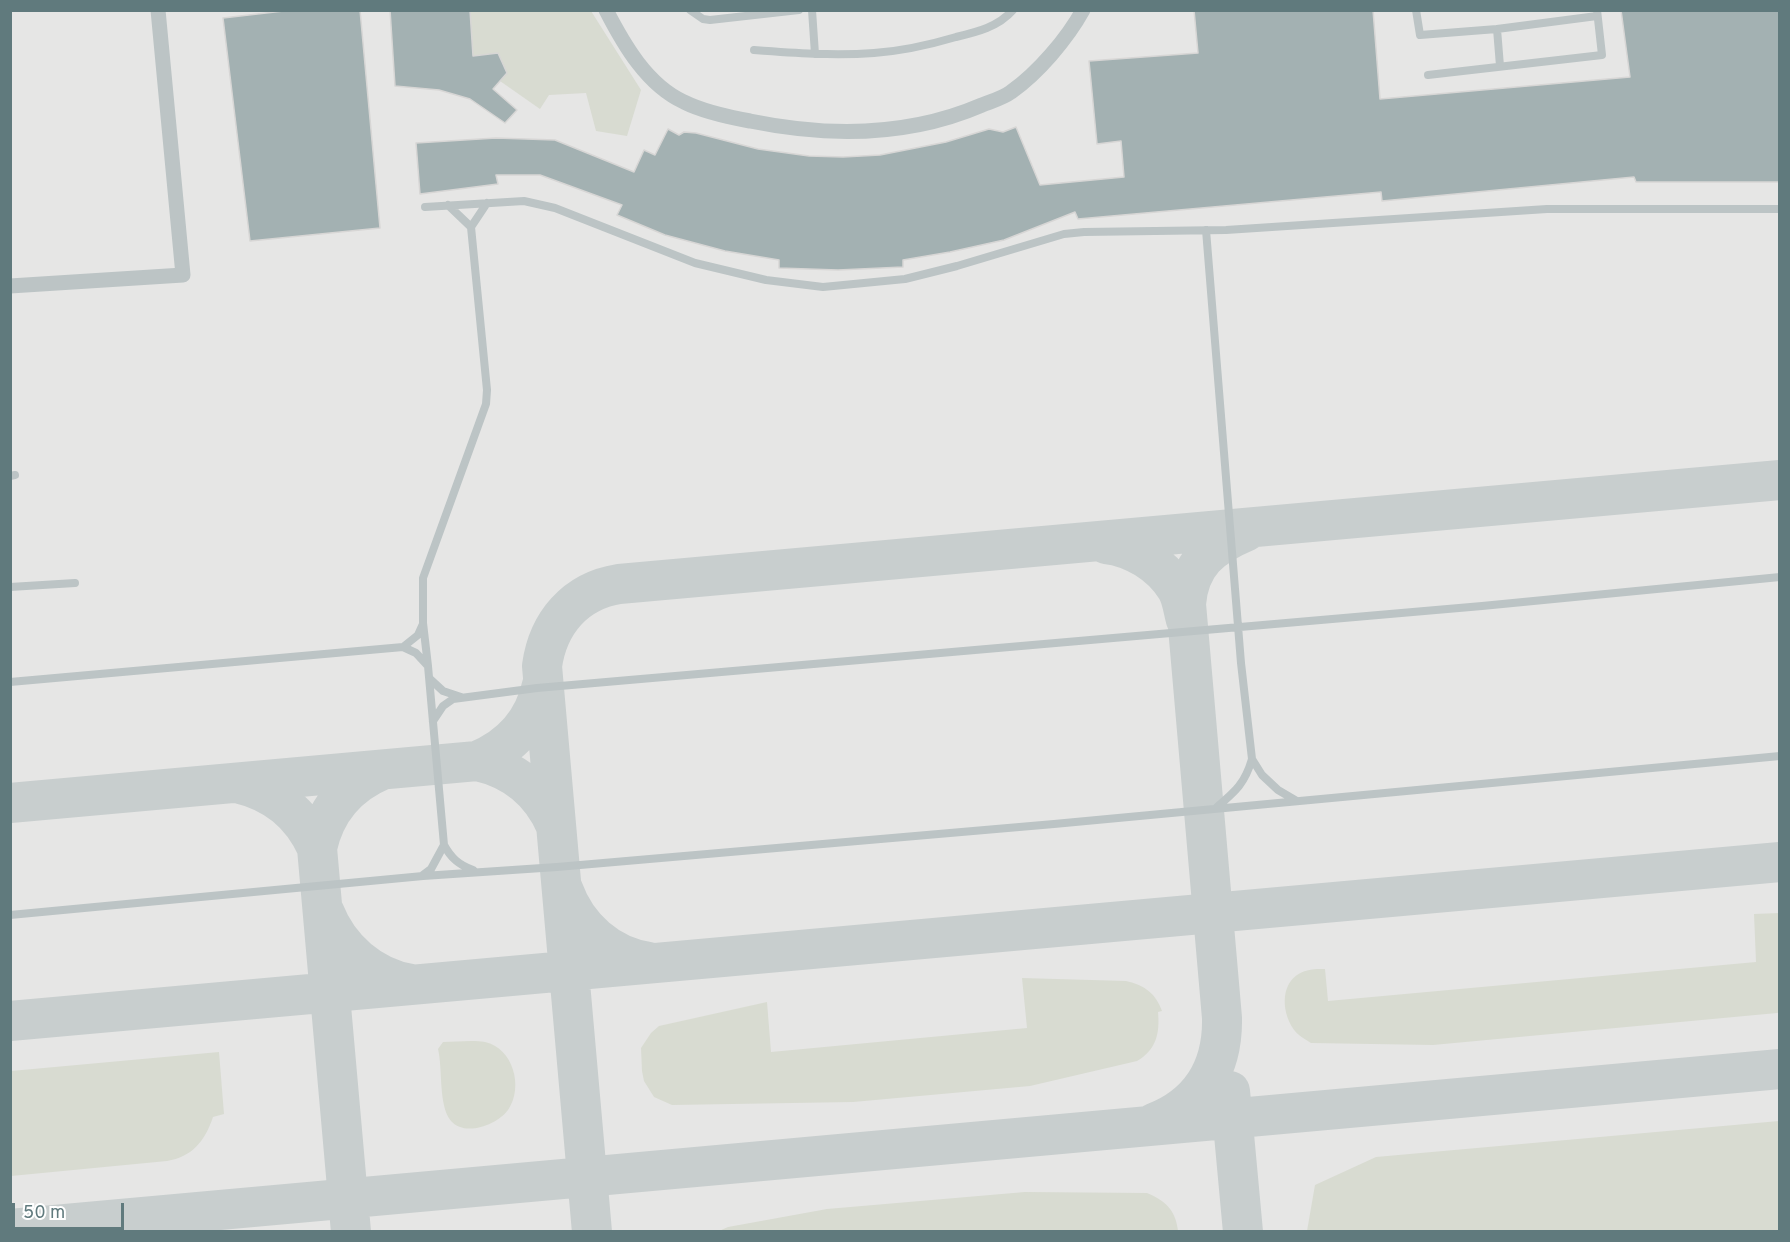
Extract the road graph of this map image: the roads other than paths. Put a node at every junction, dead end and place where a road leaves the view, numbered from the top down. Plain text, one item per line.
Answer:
1 (158, 10) edge
2 (606, 10) edge
3 (690, 10) edge
4 (799, 10) edge
5 (812, 10) edge
6 (1013, 10) edge
7 (1083, 10) edge
8 (1088, 10) edge
9 (1416, 10) edge
10 (1597, 13) edge
11 (1074, 26) junction
12 (1497, 29) junction
13 (754, 50) dead end
14 (815, 54) junction
15 (1500, 66) junction
16 (1428, 75) dead end
17 (487, 203) junction
18 (448, 206) junction
19 (425, 207) dead end
20 (1779, 209) edge
21 (471, 227) junction
22 (1206, 230) junction
23 (10, 286) edge
24 (1779, 577) edge
25 (75, 583) dead end
26 (10, 587) edge
27 (423, 623) junction
28 (1239, 627) junction
29 (403, 647) junction
30 (428, 666) junction
31 (430, 679) junction
32 (10, 682) edge
33 (462, 697) junction
34 (433, 721) junction
35 (1779, 756) edge
36 (1252, 759) junction
37 (1295, 800) junction
38 (1216, 807) junction
39 (444, 845) junction
40 (478, 872) junction
41 (423, 876) junction
42 (10, 915) edge

1 - 23 street
2 - 11 street
3 - 4 lane
5 - 14 lane
6 - 14 lane
7 - 11 street
8 - 11 street
9 - 12 lane
10 - 12 lane
10 - 15 lane
12 - 15 lane
13 - 14 lane
15 - 16 lane
17 - 18 lane
17 - 21 lane
17 - 22 lane
18 - 19 lane
18 - 21 lane
20 - 22 lane
21 - 27 lane
22 - 28 lane
24 - 28 lane
25 - 26 lane
27 - 29 lane
27 - 30 lane
28 - 33 lane
28 - 36 lane
29 - 30 lane
29 - 32 lane
30 - 31 lane
31 - 33 lane
31 - 34 lane
33 - 34 lane
34 - 39 lane
35 - 37 lane
36 - 37 lane
36 - 38 lane
37 - 38 lane
38 - 40 lane
39 - 40 lane
39 - 41 lane
40 - 41 lane
41 - 42 lane

